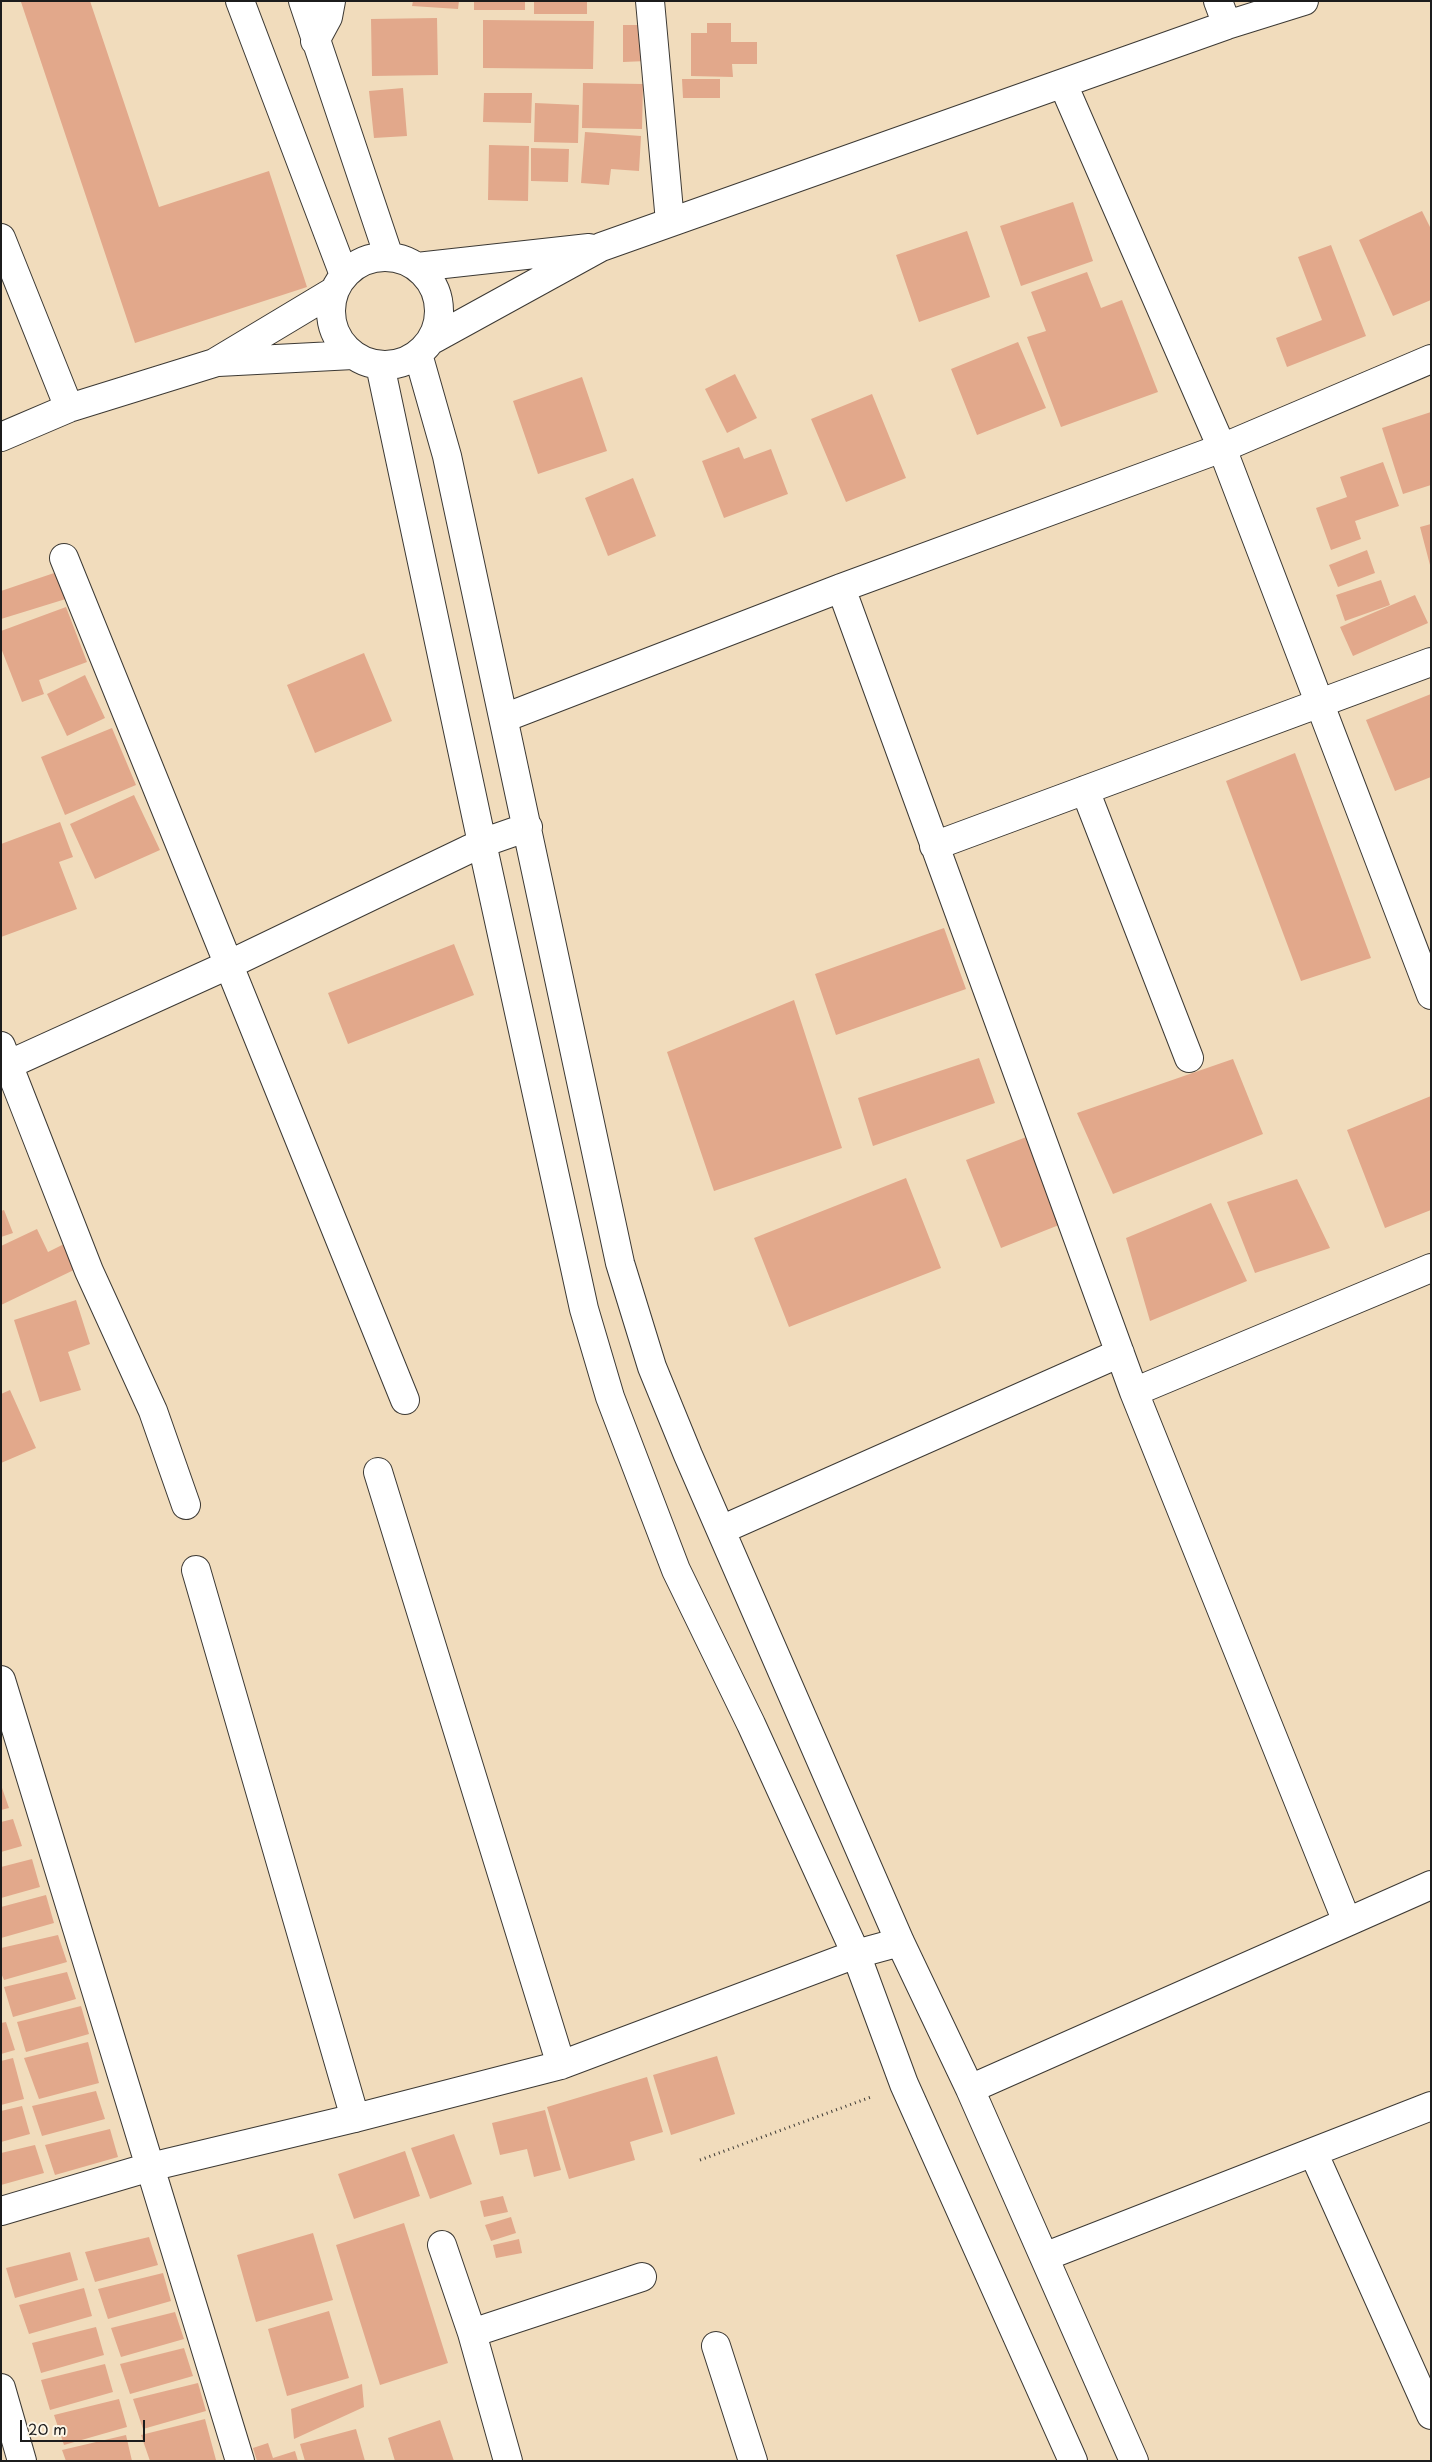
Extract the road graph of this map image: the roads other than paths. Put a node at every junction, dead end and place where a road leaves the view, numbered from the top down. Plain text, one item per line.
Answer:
1 (240, 1) edge
2 (303, 1) edge
3 (331, 1) edge
4 (650, 1) edge
5 (1304, 1) edge
6 (1256, 9) edge
7 (1223, 13) edge
8 (315, 41) junction
9 (1063, 84) junction
10 (670, 222) junction
11 (1, 238) edge
12 (601, 247) junction
13 (388, 257) junction
14 (417, 267) junction
15 (339, 283) junction
16 (12, 294) edge
17 (424, 348) junction
18 (353, 355) junction
19 (1431, 359) edge
20 (214, 363) junction
21 (380, 365) junction
22 (69, 408) junction
23 (1, 437) edge
24 (1222, 448) junction
25 (64, 558) dead end
26 (842, 588) junction
27 (1431, 662) edge
28 (1320, 704) junction
29 (504, 718) junction
30 (1085, 790) junction
31 (528, 827) junction
32 (482, 843) junction
33 (934, 846) junction
34 (228, 965) junction
35 (1431, 995) edge
36 (1189, 1058) dead end
37 (4, 1060) edge
38 (1431, 1268) edge
39 (1120, 1353) junction
40 (1134, 1392) junction
41 (405, 1400) dead end
42 (378, 1472) dead end
43 (186, 1505) dead end
44 (721, 1530) junction
45 (196, 1570) dead end
46 (1, 1680) edge
47 (1431, 1885) edge
48 (1347, 1922) junction
49 (900, 1942) junction
50 (856, 1954) junction
51 (561, 2065) junction
52 (970, 2089) junction
53 (1431, 2106) edge
54 (355, 2118) junction
55 (1313, 2152) junction
56 (150, 2167) junction
57 (1, 2211) edge
58 (442, 2245) dead end
59 (1044, 2257) junction
60 (642, 2277) dead end
61 (472, 2333) junction
62 (716, 2346) dead end
63 (1, 2388) edge
64 (1431, 2415) edge
65 (22, 2461) edge
66 (240, 2461) edge
67 (508, 2461) edge
68 (753, 2461) edge
69 (1072, 2461) edge
70 (1134, 2461) edge

1 - 15 street
2 - 8 street
3 - 8 street
4 - 10 street
5 - 6 street
6 - 7 street
7 - 9 street
8 - 13 street
9 - 10 street
9 - 24 street
10 - 12 street
11 - 16 street
12 - 14 street
12 - 17 street
13 - 14 street
13 - 15 street
14 - 17 street
15 - 18 street
15 - 20 street
16 - 22 street
17 - 21 street
17 - 29 street
18 - 20 street
18 - 21 street
19 - 24 street
20 - 22 street
21 - 32 street
22 - 23 street
24 - 26 street
24 - 28 street
25 - 34 street
26 - 29 street
26 - 33 street
27 - 28 street
28 - 30 street
28 - 35 street
29 - 31 street
30 - 33 street
30 - 36 street
31 - 32 street
31 - 44 street
32 - 34 street
32 - 50 street
33 - 39 street
34 - 37 street
34 - 41 street
37 - 43 street
38 - 40 street
39 - 40 street
39 - 44 street
40 - 48 street
42 - 51 street
44 - 49 street
45 - 54 street
46 - 56 street
47 - 48 street
48 - 52 street
49 - 50 street
49 - 52 street
50 - 51 street
50 - 69 street
51 - 54 street
52 - 59 street
53 - 55 street
54 - 56 street
55 - 59 street
55 - 64 street
56 - 57 street
56 - 66 street
58 - 61 street
59 - 70 street
60 - 61 street
61 - 67 street
62 - 68 street
63 - 65 street

